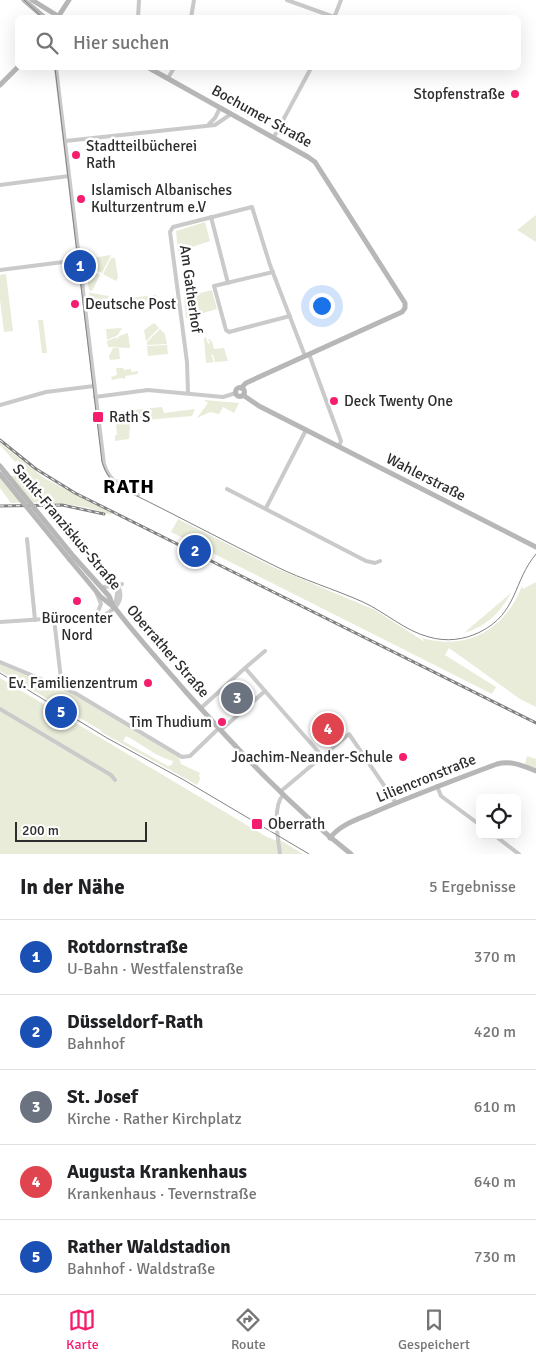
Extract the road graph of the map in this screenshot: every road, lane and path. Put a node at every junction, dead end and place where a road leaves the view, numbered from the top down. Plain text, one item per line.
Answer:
1 (24, 0) edge
2 (32, 0) edge
3 (68, 0) edge
4 (140, 0) edge
5 (194, 0) edge
6 (286, 0) edge
7 (341, 0) edge
8 (42, 15) edge
9 (56, 15) edge
10 (60, 15) edge
11 (138, 15) edge
12 (192, 15) edge
13 (328, 15) edge
14 (335, 15) edge
15 (15, 70) edge
16 (56, 70) edge
17 (153, 70) edge
18 (173, 70) edge
19 (310, 70) edge
20 (168, 78) junction
21 (0, 86) edge
22 (220, 108) junction
23 (230, 114) junction
24 (207, 125) junction
25 (274, 137) junction
26 (65, 141) junction
27 (69, 176) junction
28 (0, 184) edge
29 (211, 217) junction
30 (79, 260) junction
31 (0, 270) edge
32 (273, 272) junction
33 (228, 283) junction
34 (290, 316) junction
35 (307, 355) junction
36 (94, 386) junction
37 (241, 388) junction
38 (188, 393) junction
39 (236, 394) junction
40 (243, 395) junction
41 (95, 397) junction
42 (0, 405) edge
43 (306, 430) junction
44 (339, 446) junction
45 (0, 466) edge
46 (0, 474) edge
47 (227, 489) dead end
48 (138, 496) dead end
49 (266, 508) junction
50 (27, 539) dead end
51 (536, 545) edge
52 (72, 559) junction
53 (380, 561) dead end
54 (98, 589) junction
55 (114, 608) junction
56 (96, 616) junction
57 (54, 618) junction
58 (35, 620) junction
59 (0, 622) edge
60 (265, 651) dead end
61 (0, 662) edge
62 (245, 668) junction
63 (60, 687) junction
64 (265, 691) junction
65 (201, 708) junction
66 (0, 709) edge
67 (220, 729) junction
68 (322, 756) junction
69 (536, 772) edge
70 (115, 780) dead end
71 (436, 786) junction
72 (281, 794) junction
73 (396, 803) junction
74 (476, 822) edge
75 (330, 838) junction
76 (499, 839) edge
77 (280, 854) edge
78 (351, 854) edge
79 (519, 854) edge

1 - 8 street
2 - 9 street
3 - 10 street
4 - 11 street
5 - 12 street
6 - 13 street
7 - 14 street
15 - 21 street
16 - 26 street
17 - 20 street, Bochumer Straße
18 - 20 street
19 - 25 street
20 - 22 street, Bochumer Straße
22 - 23 street, Bochumer Straße
22 - 24 street
23 - 24 street
23 - 25 street, Bochumer Straße
24 - 26 street
25 - 35 street, Bochumer Straße
26 - 27 street
27 - 28 street
27 - 30 street
29 - 32 street, Am Gatherhof
29 - 33 street
29 - 38 street, Am Gatherhof
30 - 31 street
30 - 36 street
32 - 33 street
32 - 34 street, Am Gatherhof
33 - 34 street, Am Gatherhof
34 - 35 street, Am Gatherhof
35 - 37 street
35 - 44 street, Am Gatherhof
36 - 41 street
36 - 42 street
37 - 39 street
37 - 40 street
38 - 39 street
38 - 41 street
39 - 40 street
40 - 43 street, Wahlerstraße
41 - 48 street
43 - 44 street, Wahlerstraße
43 - 49 street
44 - 51 street, Wahlerstraße
45 - 52 street, Sankt-Franziskus-Straße, bridge
46 - 52 street, Sankt-Franziskus-Straße, bridge
47 - 49 street
49 - 53 street
50 - 58 street
52 - 54 street, Sankt-Franziskus-Straße
54 - 55 street, Sankt-Franziskus-Straße
54 - 55 street, Oberrather Straße
54 - 56 street
55 - 56 street
55 - 65 street, Oberrather Straße
56 - 57 street
57 - 58 street
57 - 63 street
58 - 59 street
60 - 62 street
61 - 63 street
62 - 64 street
62 - 65 street
63 - 67 street
64 - 67 street
64 - 68 street
65 - 67 street, Oberrather Straße
66 - 70 street
67 - 72 street, Oberrather Straße
68 - 72 street
68 - 73 street
69 - 71 street, Liliencronstraße
71 - 73 street, Liliencronstraße
71 - 74 street
72 - 75 street, Oberrather Straße
72 - 77 street
73 - 75 street, Liliencronstraße
75 - 78 street, Oberrather Straße
76 - 79 street

